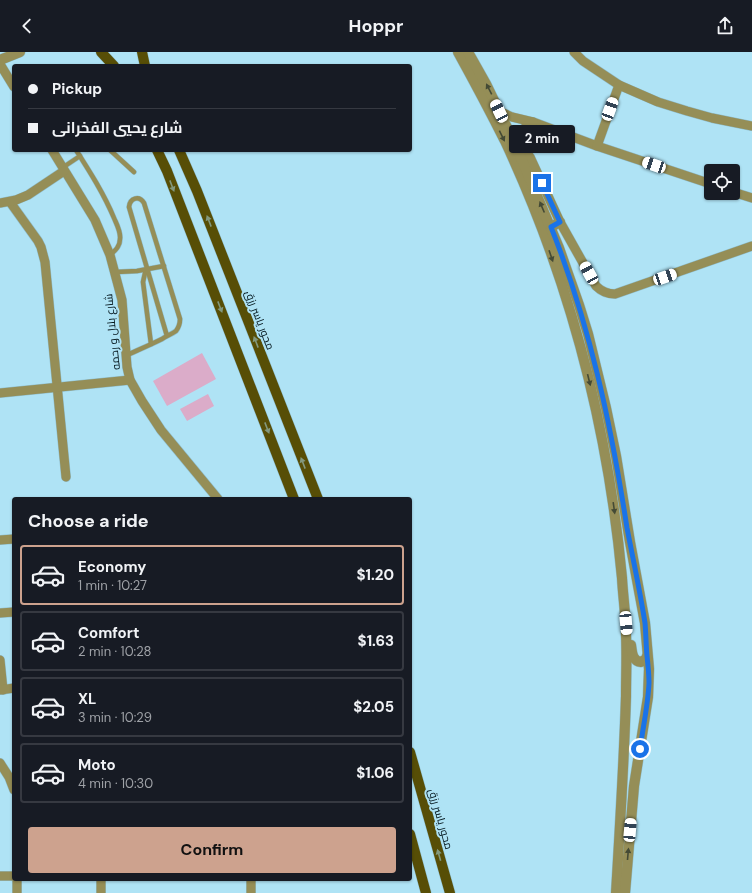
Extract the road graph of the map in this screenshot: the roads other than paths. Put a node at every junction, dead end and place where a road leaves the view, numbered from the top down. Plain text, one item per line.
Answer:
1 (20, 52) edge
2 (101, 52) edge
3 (142, 52) edge
4 (458, 52) edge
5 (468, 52) edge
6 (574, 52) edge
7 (0, 60) edge
8 (0, 64) edge
9 (112, 64) edge
10 (145, 64) edge
11 (12, 84) edge
12 (619, 85) junction
13 (499, 111) junction
14 (533, 122) junction
15 (752, 126) edge
16 (597, 146) junction
17 (517, 148) junction
18 (53, 152) edge
19 (77, 152) edge
20 (112, 152) edge
21 (158, 152) edge
22 (180, 152) edge
23 (80, 156) junction
24 (63, 170) junction
25 (134, 172) dead end
26 (704, 182) edge
27 (740, 194) edge
28 (752, 198) edge
29 (10, 202) junction
30 (0, 203) edge
31 (556, 225) junction
32 (752, 246) edge
33 (110, 255) junction
34 (164, 266) junction
35 (148, 270) junction
36 (116, 272) junction
37 (167, 336) junction
38 (151, 344) junction
39 (127, 356) junction
40 (130, 380) junction
41 (57, 387) junction
42 (0, 393) edge
43 (66, 477) dead end
44 (216, 497) edge
45 (293, 497) edge
46 (317, 497) edge
47 (12, 539) edge
48 (0, 540) edge
49 (12, 612) edge
50 (0, 613) edge
51 (627, 636) junction
52 (647, 656) junction
53 (0, 660) edge
54 (12, 688) edge
55 (1, 690) edge
56 (412, 759) edge
57 (0, 763) edge
58 (10, 770) edge
59 (12, 783) edge
60 (412, 841) edge
61 (0, 876) edge
62 (12, 876) edge
63 (17, 881) edge
64 (101, 881) edge
65 (251, 881) edge
66 (17, 893) edge
67 (101, 893) edge
68 (251, 893) edge
69 (426, 893) edge
70 (450, 893) edge
71 (616, 893) edge
72 (625, 893) edge

1 - 7 street
2 - 9 main road
3 - 10 main road
4 -> 51 street
13 -> 5 street
6 - 12 street
8 - 11 street
12 - 15 street
12 - 16 street
13 - 14 street
13 - 17 street
14 - 16 street
14 - 17 street
16 - 26 street
17 - 31 street
18 - 24 street, شارع بلال و رحمه
19 - 23 lane
20 - 25 lane
21 -> 45 main road
46 -> 22 main road, محور ياسر رزق
23 - 24 lane
23 - 33 lane
24 - 29 street
24 - 33 street, شارع بلال و رحمه
27 - 28 street
29 - 30 street
29 - 41 street
31 - 32 street
31 - 52 street
33 - 36 street, شارع بلال و رحمه
34 - 35 lane
34 - 35 lane
34 - 37 lane
35 - 36 lane
35 - 37 lane
35 - 38 lane
36 - 39 street, شارع بلال و رحمه
37 - 38 lane
38 - 39 lane
39 - 40 street, شارع بلال و رحمه
40 - 41 street
40 - 44 street, شارع بلال و رحمه
41 - 42 street
41 - 43 street
47 - 48 street
49 - 50 street
51 - 52 street
51 - 71 street
72 -> 52 street
53 - 55 street
54 - 55 street
70 -> 56 main road, محور ياسر رزق
57 - 58 street
58 - 59 street
60 - 69 main road
61 - 62 street
63 - 66 street
64 - 67 street
65 - 68 street

